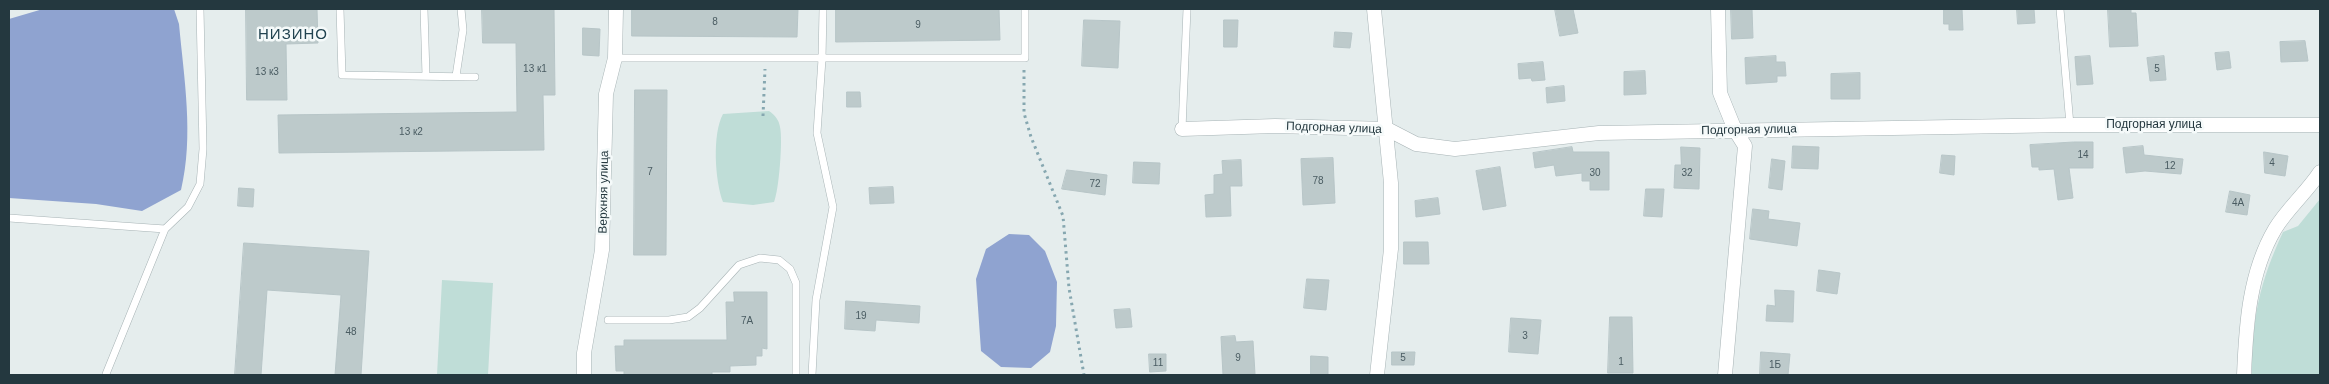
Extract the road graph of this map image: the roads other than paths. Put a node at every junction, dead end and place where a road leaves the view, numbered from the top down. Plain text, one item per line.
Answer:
1 (200, 9) edge
2 (340, 9) edge
3 (424, 9) edge
4 (461, 9) edge
5 (616, 9) edge
6 (823, 9) edge
7 (1025, 9) edge
8 (1187, 9) edge
9 (1374, 9) edge
10 (1718, 9) edge
11 (2060, 9) edge
12 (614, 58) junction
13 (822, 59) junction
14 (426, 76) junction
15 (456, 76) junction
16 (475, 77) dead end
17 (2070, 125) junction
18 (2320, 125) edge
19 (1182, 129) joint
20 (1387, 129) junction
21 (1735, 130) junction
22 (2320, 172) edge
23 (9, 218) edge
24 (165, 229) junction
25 (608, 320) dead end
26 (106, 374) edge
27 (584, 375) edge
28 (796, 375) edge
29 (812, 375) edge
30 (1377, 375) edge
31 (1726, 375) edge
32 (2244, 375) edge

1 - 24 lane
2 - 14 lane
3 - 14 lane
4 - 15 lane
5 - 12 street, Верхняя улица
6 - 13 lane
7 - 13 lane
8 - 19 lane
9 - 20 street
10 - 21 street
11 - 17 lane
12 - 13 lane
12 - 27 street, Верхняя улица
13 - 29 lane
14 - 15 lane
15 - 16 lane
17 - 18 street, Подгорная улица
17 - 21 street, Подгорная улица
19 - 20 street, Подгорная улица
20 - 21 street, Подгорная улица
20 - 30 street
21 - 31 street
22 - 32 street
23 - 24 lane
24 - 26 lane
25 - 28 lane

